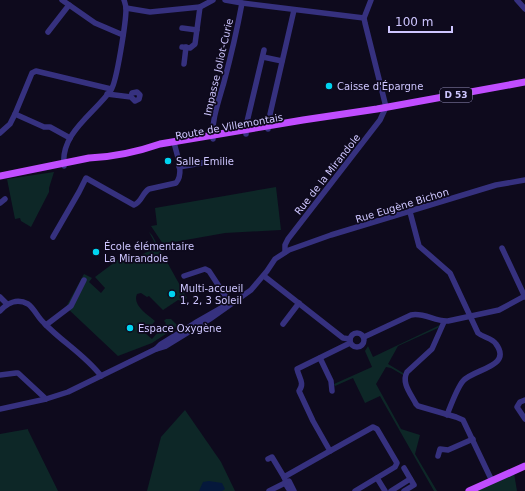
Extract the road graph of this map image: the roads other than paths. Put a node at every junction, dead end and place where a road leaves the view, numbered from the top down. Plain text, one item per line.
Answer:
1 (62, 0) edge
2 (124, 0) edge
3 (213, 0) edge
4 (225, 0) edge
5 (371, 0) edge
6 (517, 0) edge
7 (242, 3) junction
8 (69, 5) junction
9 (200, 7) junction
10 (126, 8) junction
11 (525, 9) edge
12 (294, 10) junction
13 (364, 18) junction
14 (182, 28) dead end
15 (197, 30) junction
16 (48, 32) dead end
17 (123, 35) junction
18 (264, 50) dead end
19 (263, 57) junction
20 (282, 61) junction
21 (184, 64) dead end
22 (525, 82) edge
23 (109, 91) junction
24 (131, 97) dead end
25 (386, 107) junction
26 (15, 114) junction
27 (268, 128) junction
28 (245, 132) junction
29 (0, 133) edge
30 (213, 137) junction
31 (70, 138) junction
32 (174, 144) junction
33 (213, 161) dead end
34 (64, 164) junction
35 (179, 167) junction
36 (0, 176) edge
37 (525, 180) edge
38 (410, 212) junction
39 (52, 237) dead end
40 (502, 248) dead end
41 (285, 252) junction
42 (184, 276) dead end
43 (264, 276) junction
44 (84, 280) dead end
45 (0, 297) edge
46 (525, 297) edge
47 (230, 303) junction
48 (299, 303) junction
49 (7, 304) junction
50 (0, 311) edge
51 (471, 317) junction
52 (444, 322) junction
53 (283, 324) dead end
54 (46, 325) junction
55 (364, 337) junction
56 (350, 341) junction
57 (320, 358) junction
58 (0, 376) edge
59 (101, 376) junction
60 (332, 391) dead end
61 (46, 399) junction
62 (525, 400) edge
63 (0, 409) edge
64 (448, 415) junction
65 (525, 419) edge
66 (473, 439) junction
67 (330, 451) junction
68 (438, 456) dead end
69 (268, 459) dead end
70 (525, 466) edge
71 (404, 468) dead end
72 (377, 478) junction
73 (410, 479) junction
74 (492, 480) junction
75 (286, 481) junction
76 (270, 491) edge
77 (290, 491) edge
78 (294, 491) edge
79 (355, 491) edge
80 (385, 491) edge
81 (391, 491) edge
82 (404, 491) edge
83 (469, 491) edge

1 - 8 street
2 - 10 street
3 - 9 street
4 - 7 street
5 - 13 street
6 - 11 street
7 - 12 street
7 - 30 street, Impasse Joliot-Curie
8 - 16 street
8 - 17 street
9 - 10 street
9 - 15 street
10 - 17 street
12 - 13 street
12 - 20 street
13 - 25 street
14 - 15 street
15 - 21 street
17 - 23 street
18 - 19 street
19 - 20 street
19 - 28 street
20 - 27 street
22 - 25 main road, D 53
23 - 24 street
23 - 26 street
23 - 31 street
25 - 27 main road, Route de Villemontais / D 53
25 - 41 street, Rue de la Mirandole
26 - 29 street
26 - 31 street
27 - 28 main road, Route de Villemontais / D 53
28 - 30 main road, Route de Villemontais / D 53
30 - 32 main road, Route de Villemontais / D 53
31 - 34 street
32 - 34 main road, Route de Villemontais / D 53
32 - 35 street
33 - 35 street
34 - 36 main road, Route de Villemontais / D 53
35 - 39 street
37 - 38 street, Rue Eugène Bichon
38 - 41 street, Rue Eugène Bichon
38 - 51 street
40 - 46 street
41 - 43 street
42 - 47 street
43 - 47 street
43 - 48 street
44 - 54 street
45 - 49 street
46 - 51 street
47 - 59 street
48 - 53 street
48 - 56 street
49 - 50 street
49 - 54 street
51 - 52 street
51 - 64 street
52 - 55 street
52 - 64 street
54 - 59 street
55 - 56 street
55 - 56 street
56 - 57 street
57 - 60 street
57 - 67 street
58 - 61 street
59 - 61 street
61 - 63 street
62 - 65 street
64 - 66 street
66 - 68 street
66 - 74 street
67 - 72 street
67 - 75 street
69 - 75 street
70 - 74 main road
71 - 73 street
72 - 79 street
72 - 80 street
73 - 81 street
73 - 82 street
74 - 83 main road
75 - 76 street
75 - 77 street
75 - 78 street

